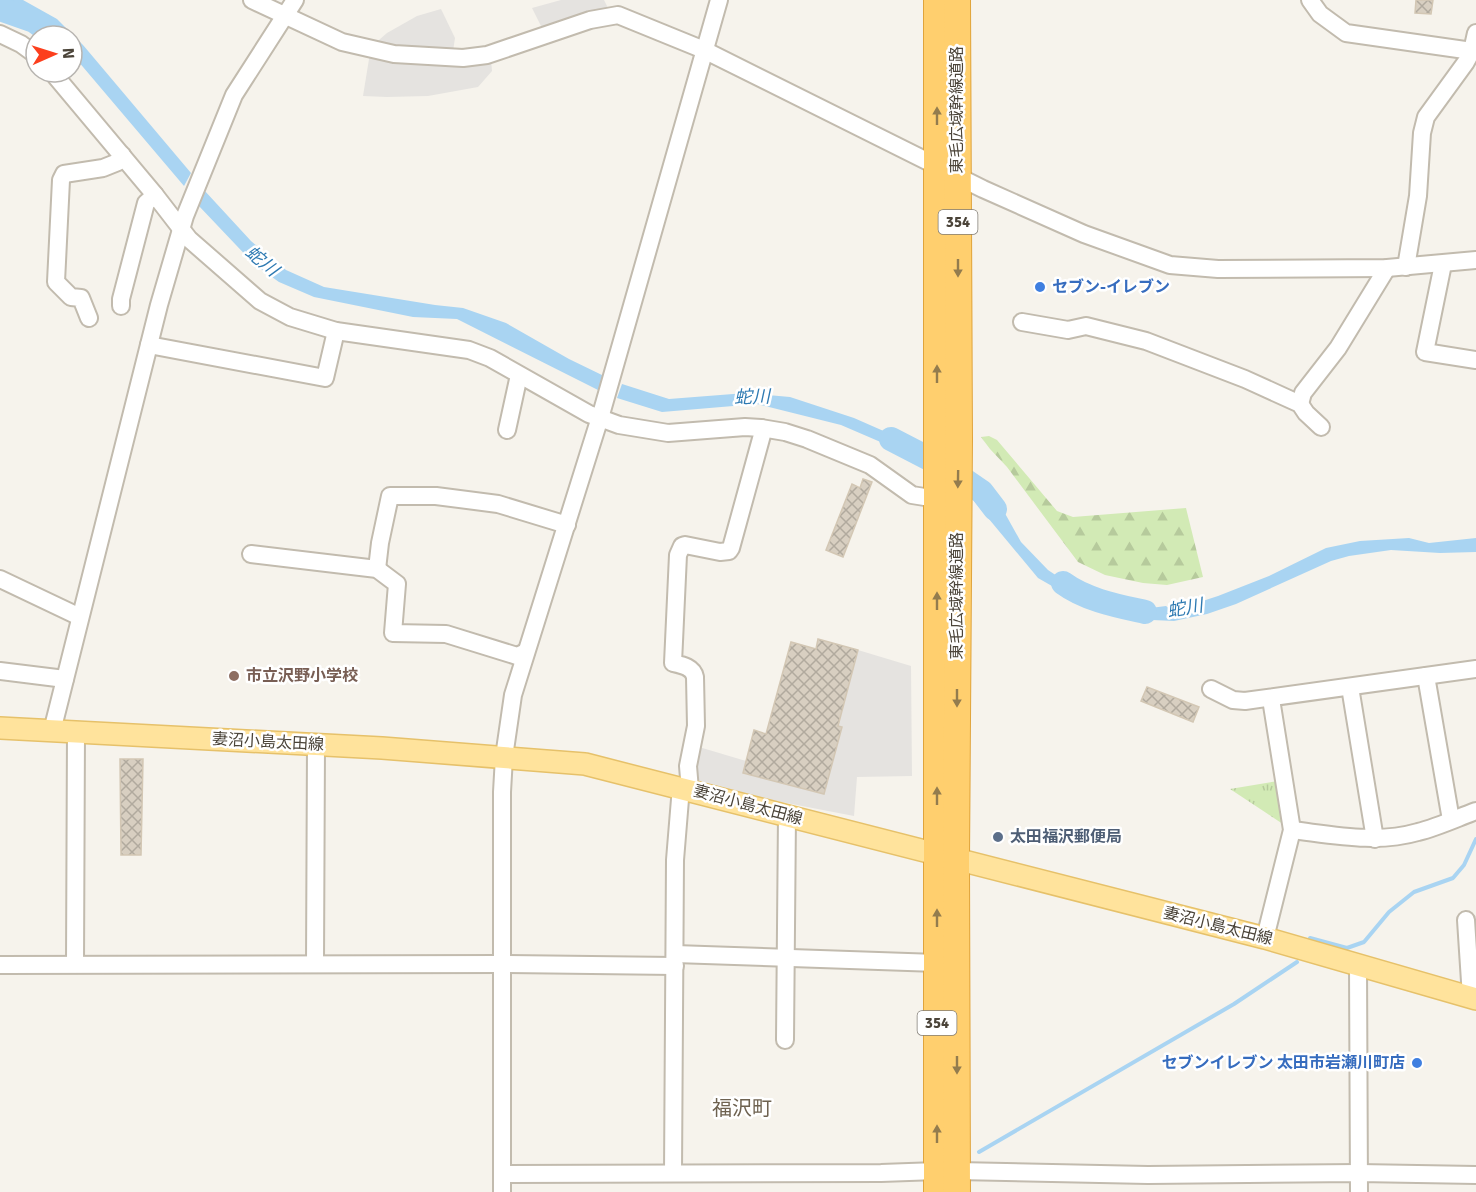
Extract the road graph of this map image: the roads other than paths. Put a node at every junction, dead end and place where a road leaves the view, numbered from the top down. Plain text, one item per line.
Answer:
1 (252, 0) edge
2 (295, 0) edge
3 (719, 0) edge
4 (937, 0) edge
5 (957, 0) edge
6 (1310, 0) edge
7 (286, 16) junction
8 (1476, 33) edge
9 (0, 34) edge
10 (24, 46) edge
11 (704, 50) junction
12 (1472, 51) junction
13 (62, 84) edge
14 (122, 155) junction
15 (947, 171) junction
16 (155, 195) junction
17 (183, 223) junction
18 (1476, 260) edge
19 (1443, 264) junction
20 (1406, 267) junction
21 (1387, 268) junction
22 (122, 306) dead end
23 (89, 318) dead end
24 (1022, 322) dead end
25 (336, 332) junction
26 (149, 345) junction
27 (1476, 360) edge
28 (519, 375) junction
29 (1300, 404) junction
30 (601, 414) junction
31 (1321, 427) dead end
32 (761, 428) junction
33 (507, 430) dead end
34 (948, 438) junction
35 (937, 496) junction
36 (567, 525) junction
37 (251, 554) dead end
38 (377, 569) junction
39 (0, 579) edge
40 (80, 617) junction
41 (526, 652) junction
42 (1476, 669) edge
43 (0, 670) edge
44 (1426, 676) junction
45 (65, 679) junction
46 (1350, 687) junction
47 (1211, 689) dead end
48 (1271, 699) junction
49 (0, 728) edge
50 (52, 731) junction
51 (76, 732) junction
52 (316, 745) junction
53 (504, 757) junction
54 (685, 788) junction
55 (1476, 811) edge
56 (787, 815) junction
57 (1451, 820) junction
58 (1292, 830) junction
59 (1374, 839) junction
60 (947, 857) junction
61 (1466, 920) dead end
62 (1265, 938) junction
63 (785, 957) junction
64 (675, 960) junction
65 (937, 963) junction
66 (75, 964) junction
67 (315, 964) junction
68 (502, 964) junction
69 (0, 965) edge
70 (1358, 965) junction
71 (1473, 998) edge
72 (785, 1040) dead end
73 (673, 1173) junction
74 (1359, 1173) junction
75 (502, 1174) junction
76 (1476, 1175) edge
77 (947, 1181) edge
78 (502, 1192) edge
79 (1359, 1192) edge

1 - 7 street
2 - 7 street
3 - 11 street
15 -> 4 highway, 東毛広域幹線道路 / 354
5 - 15 highway, 東毛広域幹線道路 / 354
6 - 12 street
7 - 11 street
7 - 17 street
8 - 12 street
9 - 10 street
11 - 15 street
11 - 30 street
12 - 20 street
13 - 14 street
14 - 16 street
14 - 23 street
15 - 21 street
15 - 34 highway, 東毛広域幹線道路 / 354
16 - 17 street
16 - 22 street
17 - 25 street
17 - 26 street
18 - 19 street
19 - 20 street
19 - 27 street
20 - 21 street
21 - 29 street
24 - 29 street
25 - 26 street
25 - 28 street
26 - 40 street
28 - 30 street
28 - 33 street
29 - 31 street
30 - 32 street
30 - 36 street
32 - 35 street
32 - 54 street
34 - 35 highway, 東毛広域幹線道路 / 354
34 -> 60 highway, 東毛広域幹線道路 / 354
60 -> 35 highway, 東毛広域幹線道路 / 354
36 - 38 street
36 - 41 street
37 - 38 street
38 - 41 street
39 - 40 street
40 - 45 street
41 - 53 street
42 - 44 street
43 - 45 street
44 - 46 street
44 - 57 street
45 - 50 street
46 - 48 street
46 - 59 street
47 - 48 street
48 - 58 street
49 - 50 main road, 妻沼小島太田線
50 - 51 main road, 妻沼小島太田線
51 - 52 main road, 妻沼小島太田線
51 - 66 street
52 - 53 main road, 妻沼小島太田線
52 - 67 street
53 - 54 main road, 妻沼小島太田線
53 - 68 street
54 - 56 main road, 妻沼小島太田線
54 - 64 street
55 - 57 street
56 - 60 main road, 妻沼小島太田線
56 - 63 street
57 - 59 street
58 - 59 street
58 - 62 street
60 - 62 main road, 妻沼小島太田線
65 -> 60 highway, 東毛広域幹線道路 / 354
60 -> 77 highway, 東毛広域幹線道路 / 354
61 - 71 street
62 - 70 main road, 妻沼小島太田線
63 - 64 street
63 - 65 street
63 - 72 street
64 - 68 street
64 - 73 street
77 -> 65 highway, 東毛広域幹線道路 / 354
66 - 67 street
66 - 69 street
67 - 68 street
68 - 75 street
70 - 71 main road, 妻沼小島太田線
70 - 74 street
73 - 75 street
73 - 77 street
74 - 76 street
74 - 77 street
74 - 79 street
75 - 78 street

